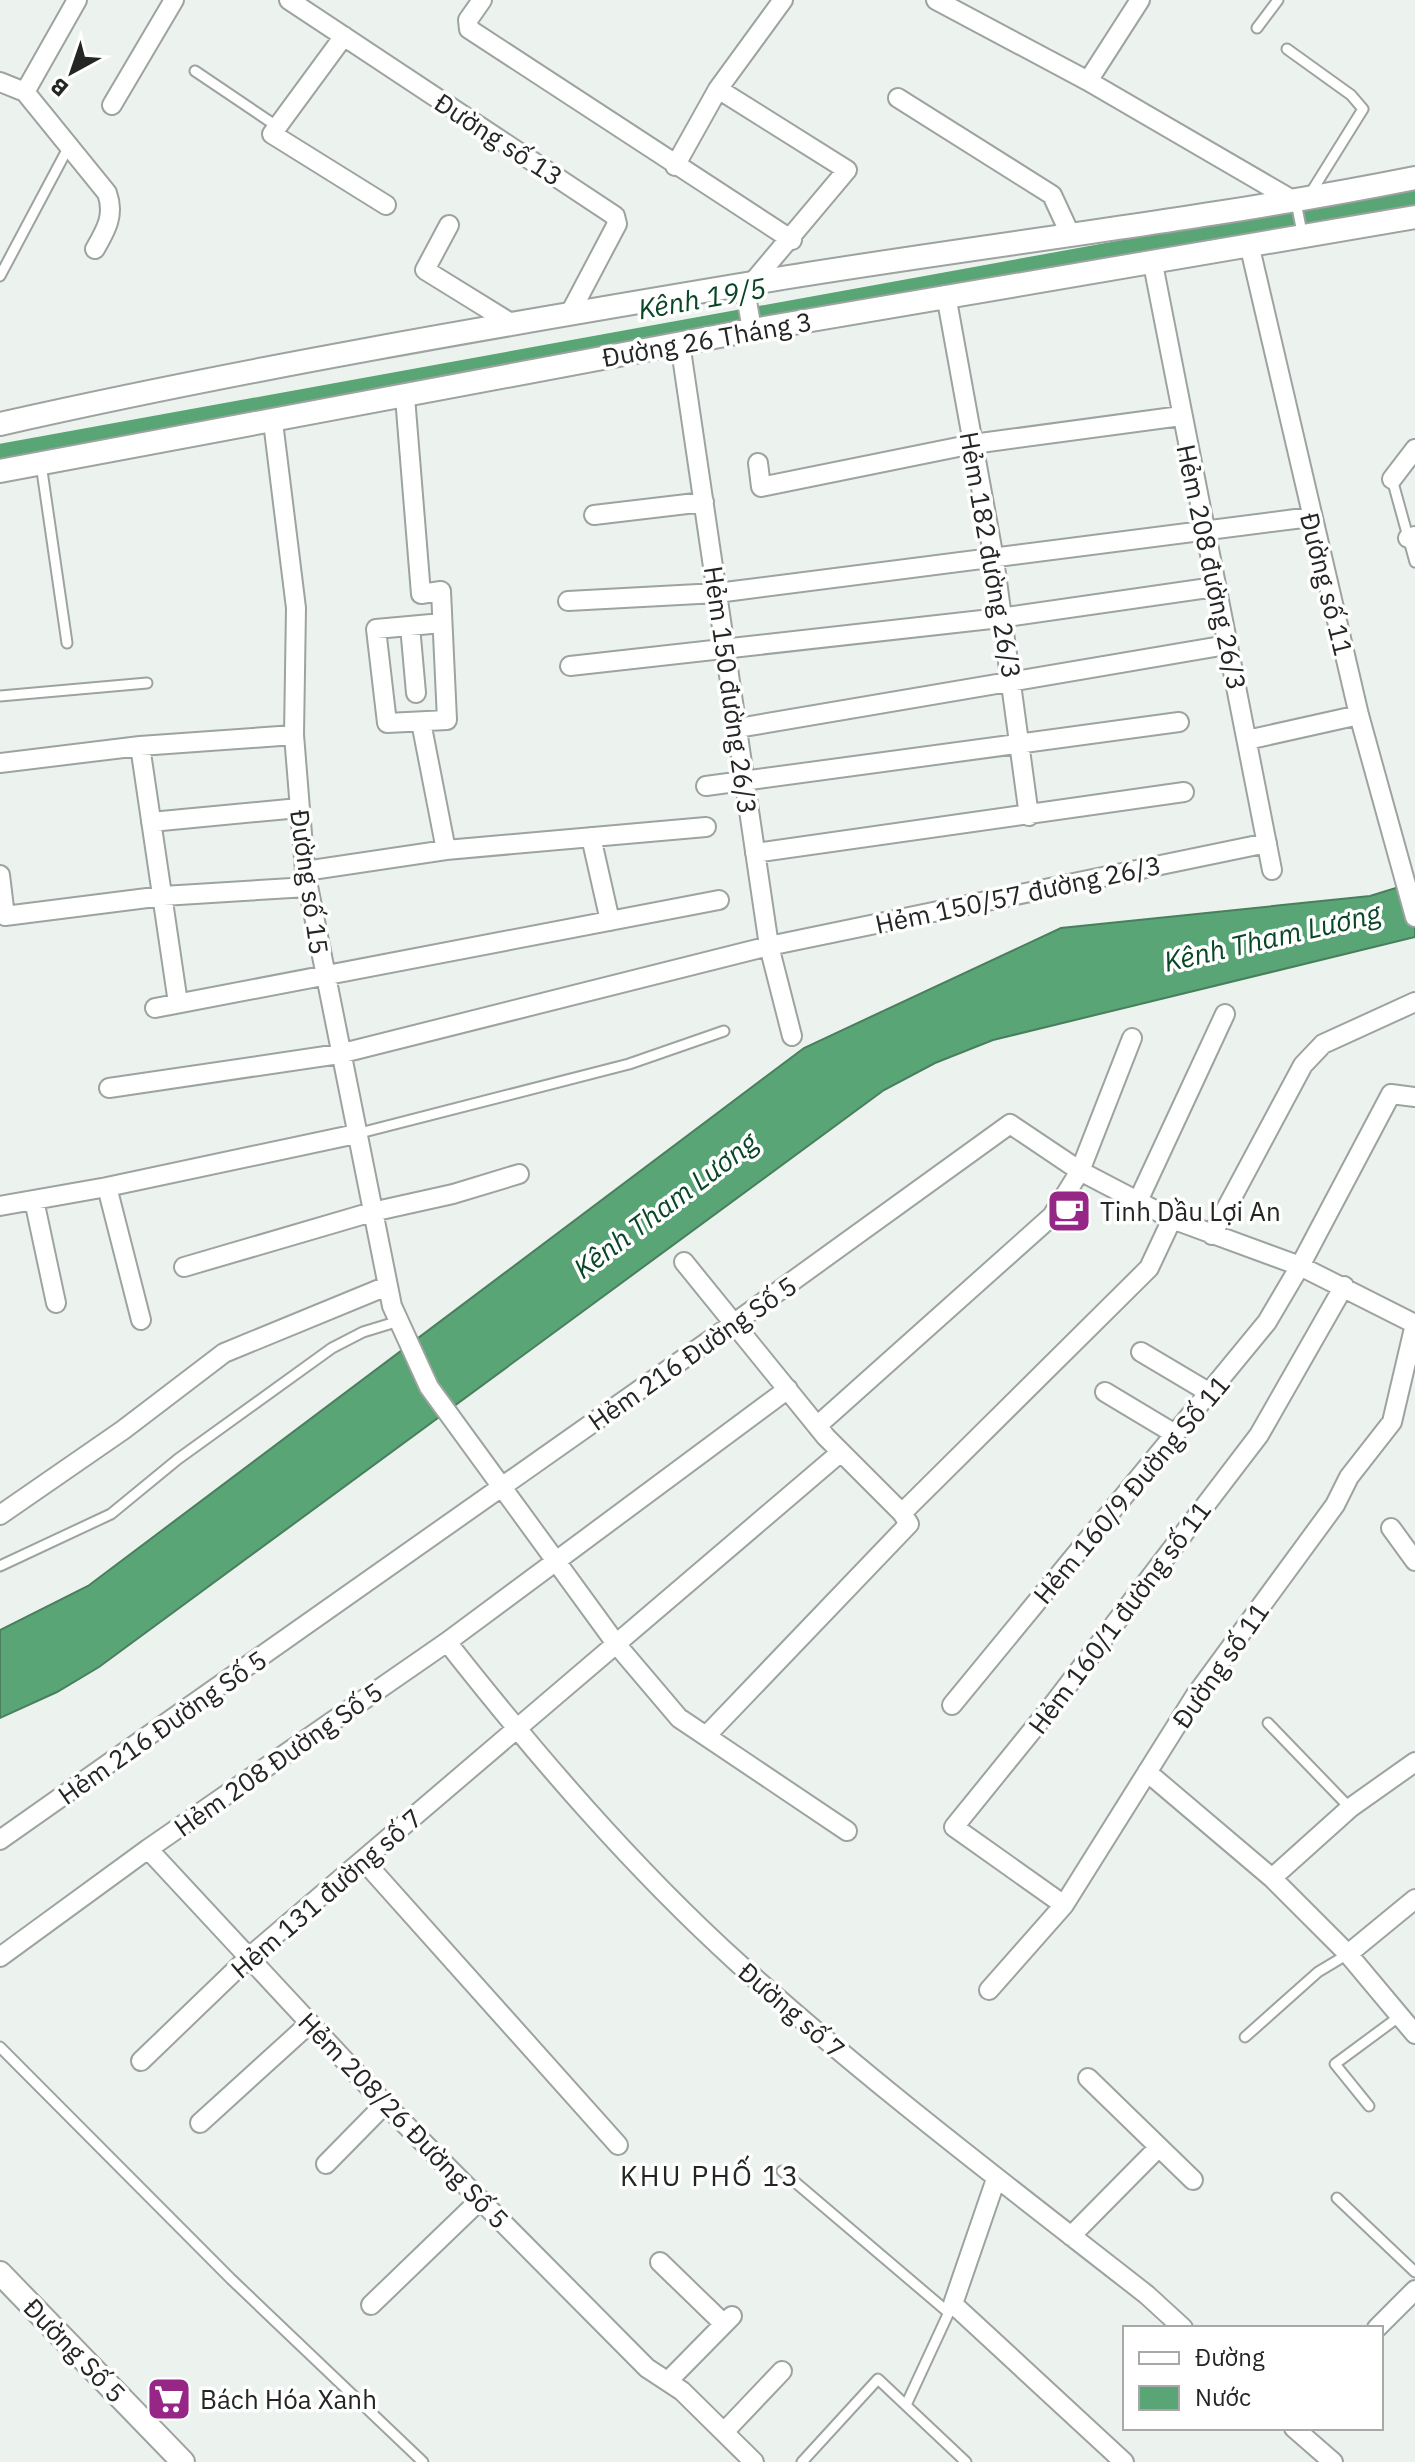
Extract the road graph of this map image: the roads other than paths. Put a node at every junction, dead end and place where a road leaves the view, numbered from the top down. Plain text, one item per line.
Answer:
1 (77, 0) edge
2 (174, 0) edge
3 (289, 0) edge
4 (482, 0) edge
5 (783, 0) edge
6 (936, 0) edge
7 (1140, 0) edge
8 (1278, 0) edge
9 (1257, 28) dead end
10 (344, 36) junction
11 (1287, 49) dead end
12 (195, 71) dead end
13 (1088, 81) junction
14 (0, 82) edge
15 (718, 89) junction
16 (25, 92) junction
17 (898, 98) dead end
18 (112, 105) dead end
19 (275, 130) junction
20 (68, 148) junction
21 (675, 166) junction
22 (1415, 178) edge
23 (1301, 201) junction
24 (386, 205) dead end
25 (1415, 217) edge
26 (449, 225) dead end
27 (1303, 235) junction
28 (1071, 236) junction
29 (792, 240) junction
30 (1250, 248) junction
31 (95, 249) dead end
32 (1153, 264) junction
33 (0, 276) edge
34 (749, 289) junction
35 (946, 295) junction
36 (569, 315) junction
37 (514, 325) junction
38 (751, 325) junction
39 (680, 343) junction
40 (405, 397) junction
41 (1181, 416) junction
42 (273, 422) junction
43 (0, 424) edge
44 (973, 444) junction
45 (1415, 449) edge
46 (758, 463) dead end
47 (41, 464) junction
48 (0, 471) edge
49 (1392, 479) joint
50 (704, 502) junction
51 (594, 515) dead end
52 (1311, 517) junction
53 (1203, 530) junction
54 (1412, 537) edge
55 (994, 559) junction
56 (1415, 562) edge
57 (1215, 587) junction
58 (717, 593) junction
59 (568, 601) dead end
60 (1000, 618) junction
61 (442, 623) junction
62 (410, 626) junction
63 (67, 643) dead end
64 (726, 646) junction
65 (1215, 647) dead end
66 (570, 666) dead end
67 (1013, 679) junction
68 (147, 683) dead end
69 (416, 693) dead end
70 (0, 696) edge
71 (1359, 715) junction
72 (421, 722) junction
73 (1179, 722) dead end
74 (738, 728) junction
75 (294, 735) junction
76 (1247, 740) junction
77 (140, 746) junction
78 (1019, 746) junction
79 (0, 763) edge
80 (744, 778) junction
81 (706, 786) dead end
82 (1184, 792) dead end
83 (299, 808) junction
84 (1029, 816) junction
85 (151, 822) junction
86 (706, 827) dead end
87 (591, 837) junction
88 (1267, 843) junction
89 (446, 850) junction
90 (755, 853) junction
91 (1272, 870) dead end
92 (0, 877) edge
93 (307, 879) junction
94 (163, 896) junction
95 (719, 900) dead end
96 (1415, 917) edge
97 (610, 921) junction
98 (769, 946) junction
99 (325, 977) junction
100 (1415, 1002) edge
101 (178, 1003) junction
102 (155, 1008) dead end
103 (1225, 1014) dead end
104 (724, 1031) dead end
105 (792, 1036) dead end
106 (1132, 1038) dead end
107 (339, 1054) junction
108 (109, 1088) dead end
109 (1415, 1097) edge
110 (356, 1134) junction
111 (1080, 1171) junction
112 (519, 1174) dead end
113 (107, 1187) junction
114 (34, 1200) junction
115 (1138, 1201) junction
116 (0, 1206) edge
117 (372, 1212) junction
118 (1172, 1219) junction
119 (1212, 1235) junction
120 (684, 1262) dead end
121 (1300, 1266) junction
122 (184, 1267) dead end
123 (387, 1286) junction
124 (1344, 1286) junction
125 (56, 1303) dead end
126 (141, 1320) dead end
127 (733, 1324) junction
128 (1415, 1324) edge
129 (401, 1327) junction
130 (1141, 1352) dead end
131 (1407, 1388) edge
132 (788, 1389) junction
133 (1105, 1392) dead end
134 (1210, 1393) junction
135 (817, 1426) junction
136 (1175, 1434) junction
137 (841, 1452) junction
138 (502, 1487) junction
139 (0, 1515) edge
140 (906, 1519) junction
141 (1391, 1528) dead end
142 (555, 1561) junction
143 (1415, 1561) edge
144 (0, 1566) edge
145 (447, 1642) junction
146 (617, 1645) junction
147 (952, 1705) dead end
148 (1268, 1723) dead end
149 (516, 1729) junction
150 (706, 1736) junction
151 (1415, 1762) edge
152 (1147, 1772) junction
153 (1350, 1808) junction
154 (847, 1831) dead end
155 (0, 1840) edge
156 (148, 1849) junction
157 (363, 1860) junction
158 (1272, 1878) junction
159 (1415, 1899) edge
160 (1064, 1905) junction
161 (1348, 1954) junction
162 (0, 1957) edge
163 (248, 1958) junction
164 (989, 1990) dead end
165 (1400, 2016) junction
166 (309, 2024) junction
167 (1415, 2034) edge
168 (1245, 2037) dead end
169 (0, 2047) edge
170 (141, 2061) dead end
171 (1088, 2078) dead end
172 (385, 2104) junction
173 (1369, 2106) dead end
174 (200, 2123) dead end
175 (618, 2145) dead end
176 (1159, 2147) junction
177 (326, 2164) dead end
178 (782, 2171) dead end
179 (996, 2179) junction
180 (1193, 2180) dead end
181 (1337, 2198) dead end
182 (480, 2200) junction
183 (1071, 2236) junction
184 (660, 2262) dead end
185 (1415, 2272) edge
186 (0, 2273) edge
187 (1415, 2290) edge
188 (371, 2305) dead end
189 (951, 2308) junction
190 (1181, 2326) edge
191 (1379, 2326) edge
192 (782, 2371) dead end
193 (669, 2380) junction
194 (906, 2405) junction
195 (1296, 2430) edge
196 (724, 2432) junction
197 (183, 2462) edge
198 (423, 2462) edge
199 (754, 2462) edge
200 (802, 2462) edge
201 (966, 2462) edge
202 (1124, 2462) edge
203 (1333, 2462) edge

1 - 16 street
2 - 18 street
3 - 10 street, Đường số 13
4 - 21 street
5 - 15 street
6 - 13 street
7 - 13 street
8 - 9 lane
10 - 19 street
10 - 36 street, Đường số 13
11 - 23 lane
12 - 19 lane
13 - 23 street
14 - 16 street
15 - 21 street
15 - 29 street
16 - 20 street
17 - 28 street
19 - 24 street
20 - 31 street
20 - 33 lane
21 - 29 street
22 - 23 street, Đường 26 Tháng 3
23 - 27 lane
23 - 28 street, Đường 26 Tháng 3
25 - 27 street, Đường 26 Tháng 3
26 - 37 street
27 - 30 street, Đường 26 Tháng 3
28 - 34 street, Đường 26 Tháng 3
29 - 34 street
30 - 32 street, Đường 26 Tháng 3
30 - 52 street, Đường số 11
32 - 35 street, Đường 26 Tháng 3
32 - 41 street, Hẻm 208 đường 26/3
34 - 36 street, Đường 26 Tháng 3
34 - 38 street
35 - 38 street, Đường 26 Tháng 3
35 - 44 street, Hẻm 182 đường 26/3
36 - 37 street, Đường 26 Tháng 3
37 - 43 street, Đường 26 Tháng 3
38 - 39 street, Đường 26 Tháng 3
39 - 40 street, Đường 26 Tháng 3
39 - 50 street, Hẻm 150 đường 26/3
40 - 42 street, Đường 26 Tháng 3
40 - 61 street
41 - 44 street
41 - 53 street, Hẻm 208 đường 26/3
42 - 47 street, Đường 26 Tháng 3
42 - 75 street, Đường số 15
44 - 46 street
44 - 55 street, Hẻm 182 đường 26/3
45 - 49 street
47 - 48 street, Đường 26 Tháng 3
47 - 63 lane
49 - 54 lane
50 - 51 street
50 - 58 street, Hẻm 150 đường 26/3
52 - 53 street
52 - 71 street, Đường số 11
53 - 55 street
53 - 57 street, Hẻm 208 đường 26/3
54 - 56 lane
55 - 58 street
55 - 60 street, Hẻm 182 đường 26/3
57 - 60 street
57 - 76 street, Hẻm 208 đường 26/3
58 - 59 street
58 - 64 street, Hẻm 150 đường 26/3
60 - 64 street
60 - 67 street, Hẻm 182 đường 26/3
61 - 62 street
61 - 72 street
62 - 69 street
62 - 72 street
64 - 66 street
64 - 74 street, Hẻm 150 đường 26/3
65 - 67 street
67 - 74 street
67 - 78 street, Hẻm 182 đường 26/3
68 - 70 lane
71 - 76 street
71 - 96 street, Đường số 11
72 - 89 street
73 - 78 street
74 - 80 street, Hẻm 150 đường 26/3
75 - 77 street
75 - 83 street, Đường số 15
76 - 88 street, Hẻm 208 đường 26/3
77 - 79 street
77 - 85 street
78 - 80 street
78 - 84 street, Hẻm 182 đường 26/3
80 - 81 street
80 - 90 street, Hẻm 150 đường 26/3
82 - 84 street
83 - 85 street
83 - 93 street, Đường số 15
84 - 90 street
85 - 94 street
86 - 87 street
87 - 89 street
87 - 97 street
88 - 91 street, Hẻm 208 đường 26/3
88 - 98 street, Hẻm 150/57 đường 26/3
89 - 93 street
90 - 98 street, Hẻm 150 đường 26/3
92 - 94 street
93 - 94 street
93 - 99 street, Đường số 15
94 - 101 street
95 - 97 street
97 - 99 street
98 - 105 street, Hẻm 150 đường 26/3
98 - 107 street, Hẻm 150/57 đường 26/3
99 - 101 street
99 - 107 street, Đường số 15
100 - 119 street
101 - 102 street
103 - 115 street
104 - 110 lane
106 - 111 street
107 - 108 street, Hẻm 150/57 đường 26/3
107 - 110 street, Đường số 15
109 - 121 street, Hẻm 160/9 Đường Số 11
110 - 113 street
110 - 117 street, Đường số 15
111 - 115 street, Hẻm 216 Đường Số 5
111 - 127 street, Hẻm 216 Đường Số 5
111 - 135 street
112 - 117 street
113 - 114 street
113 - 126 street
114 - 116 street
114 - 125 street
115 - 118 street, Hẻm 216 Đường Số 5
117 - 122 street
117 - 123 street, Đường số 15
118 - 119 street, Hẻm 216 Đường Số 5
118 - 140 street
119 - 121 street, Hẻm 216 Đường Số 5
120 - 127 street
121 - 124 street, Hẻm 216 Đường Số 5
121 - 134 street, Hẻm 160/9 Đường Số 11
123 - 129 street, Đường số 15
123 - 139 street
124 - 128 street, Hẻm 216 Đường Số 5
124 - 160 street, Hẻm 160/1 đường số 11
127 - 132 street
127 - 138 street, Hẻm 216 Đường Số 5
128 - 131 street, Đường số 11
129 - 138 street
129 - 144 lane
130 - 134 street
131 - 152 street, Đường số 11
132 - 135 street
132 - 142 street, Hẻm 208 Đường Số 5
133 - 136 street
134 - 136 street, Hẻm 160/9 Đường Số 11
135 - 137 street
136 - 147 street, Hẻm 160/9 Đường Số 11
137 - 140 street
137 - 146 street, Hẻm 131 đường số 7
138 - 142 street
138 - 155 street, Hẻm 216 Đường Số 5
140 - 150 street
141 - 143 street
142 - 145 street, Hẻm 208 Đường Số 5
142 - 146 street
145 - 149 street, Đường số 7
145 - 156 street, Hẻm 208 Đường Số 5
146 - 149 street, Hẻm 131 đường số 7
146 - 150 street
148 - 153 lane
149 - 157 street, Hẻm 131 đường số 7
149 - 179 street, Đường số 7
150 - 154 street
151 - 153 street
152 - 158 street
152 - 160 street, Đường số 11
153 - 158 street
156 - 162 street, Hẻm 208 Đường Số 5
156 - 163 street, Hẻm 208/26 Đường Số 5
157 - 163 street, Hẻm 131 đường số 7
157 - 175 street
158 - 161 street
159 - 161 street
160 - 164 street, Đường số 11
161 - 165 street
161 - 168 lane
163 - 166 street, Hẻm 208/26 Đường Số 5
163 - 170 street, Hẻm 131 đường số 7
165 - 167 street
165 - 173 lane
166 - 172 street, Hẻm 208/26 Đường Số 5
166 - 174 street
169 - 198 lane
171 - 176 street
172 - 177 street
172 - 182 street, Hẻm 208/26 Đường Số 5
176 - 180 street
176 - 183 street
178 - 189 lane
179 - 183 street, Đường số 7
179 - 189 street
181 - 185 lane
182 - 188 street
182 - 193 street, Hẻm 208/26 Đường Số 5
183 - 190 street, Đường số 7
184 - 193 street
186 - 197 street, Đường Số 5
187 - 191 street
189 - 194 lane
189 - 202 street
192 - 196 street
193 - 196 street, Hẻm 208/26 Đường Số 5
194 - 200 lane
194 - 201 lane
195 - 203 street
196 - 199 street, Hẻm 208/26 Đường Số 5

